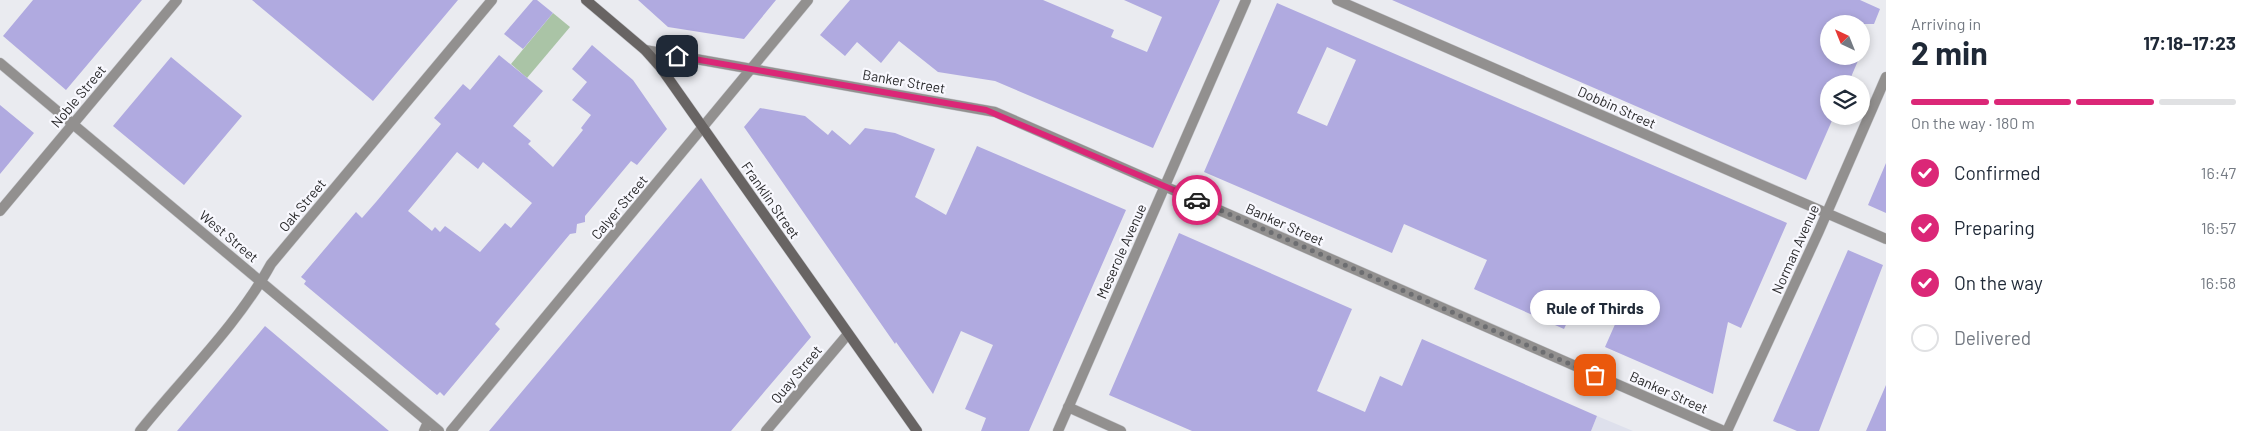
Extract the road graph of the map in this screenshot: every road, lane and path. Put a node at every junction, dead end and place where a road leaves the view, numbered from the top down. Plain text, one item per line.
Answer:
1 (177, 0) edge
2 (492, 0) edge
3 (586, 0) edge
4 (808, 0) edge
5 (1246, 0) edge
6 (1337, 0) edge
7 (645, 50) junction
8 (0, 63) edge
9 (751, 68) junction
10 (1886, 77) edge
11 (73, 123) junction
12 (702, 127) junction
13 (1165, 186) junction
14 (0, 211) edge
15 (1826, 213) junction
16 (1886, 239) edge
17 (261, 282) junction
18 (848, 334) junction
19 (1068, 407) junction
20 (426, 426) edge
21 (140, 431) edge
22 (439, 431) edge
23 (451, 431) edge
24 (766, 431) edge
25 (917, 431) edge
26 (1058, 431) edge
27 (1122, 431) edge
28 (1726, 431) edge

1 - 11 street, Noble Street
2 - 17 street, Oak Street
3 - 7 main road, Franklin Street
4 - 9 street, Calyer Street
5 - 13 street, Meserole Avenue
6 - 15 street, Dobbin Street
7 - 9 street, Banker Street
7 - 12 main road, Franklin Street
8 - 11 street, West Street
9 - 12 street, Calyer Street
9 - 13 street, Banker Street
10 - 15 street, Norman Avenue
11 - 14 street, Noble Street
11 - 17 street, West Street
12 - 18 main road, Franklin Street
12 - 23 street, Calyer Street
13 - 19 street, Meserole Avenue
13 - 28 street, Banker Street
15 - 16 street, Dobbin Street
15 - 28 street, Norman Avenue
17 - 20 street, West Street
17 - 21 street, Oak Street
18 - 24 street, Quay Street
18 - 25 main road, Franklin Street
19 - 26 street, Meserole Avenue
19 - 27 street
20 - 22 street, West Street

